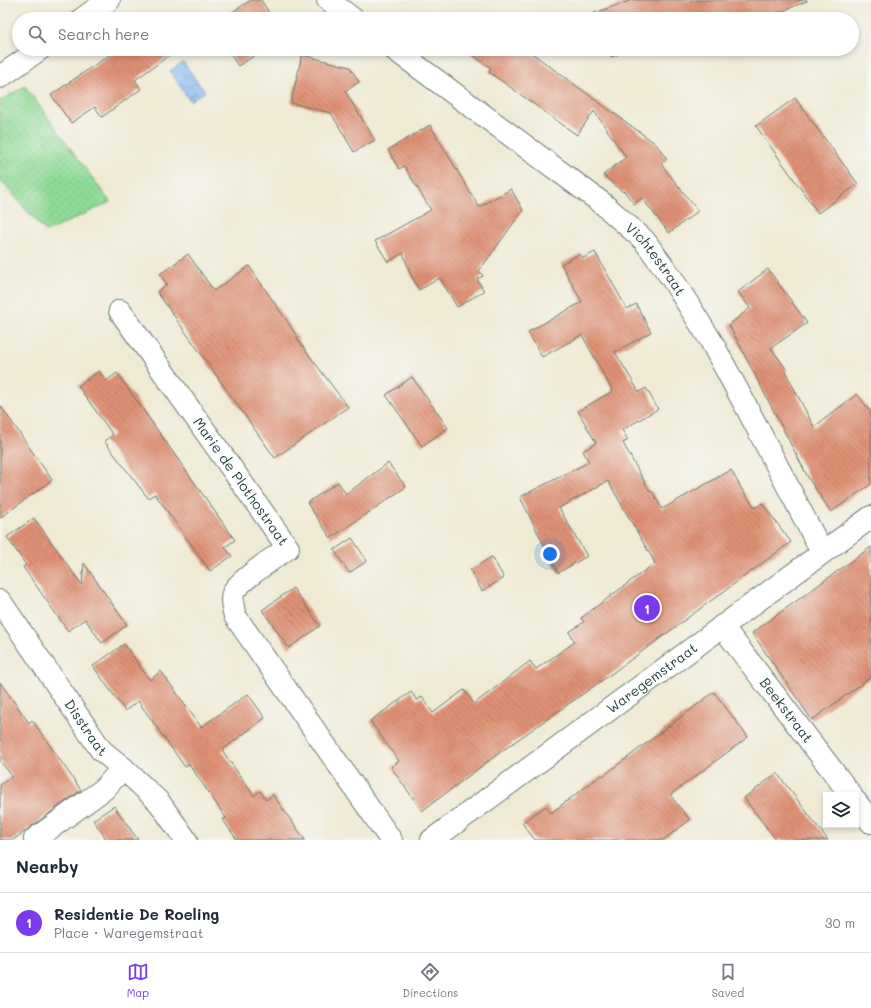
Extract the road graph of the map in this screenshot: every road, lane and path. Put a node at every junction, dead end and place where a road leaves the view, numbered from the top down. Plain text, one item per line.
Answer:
1 (109, 0) edge
2 (328, 0) edge
3 (92, 12) edge
4 (344, 12) edge
5 (30, 56) edge
6 (403, 56) edge
7 (0, 77) edge
8 (120, 311) dead end
9 (871, 517) edge
10 (822, 552) junction
11 (0, 601) edge
12 (722, 626) junction
13 (123, 768) junction
14 (849, 792) edge
15 (859, 806) edge
16 (871, 822) edge
17 (35, 839) edge
18 (186, 840) edge
19 (392, 840) edge
20 (432, 840) edge

1 - 3 street
2 - 4 street
5 - 7 street
6 - 10 street, Vichtestraat
8 - 19 street, Marie de Plothostraat
9 - 10 street, Waregemstraat
10 - 12 street, Waregemstraat
11 - 13 street, Disstraat
12 - 14 street, Beekstraat
12 - 20 street, Waregemstraat
13 - 17 street
13 - 18 street, Disstraat
15 - 16 street

